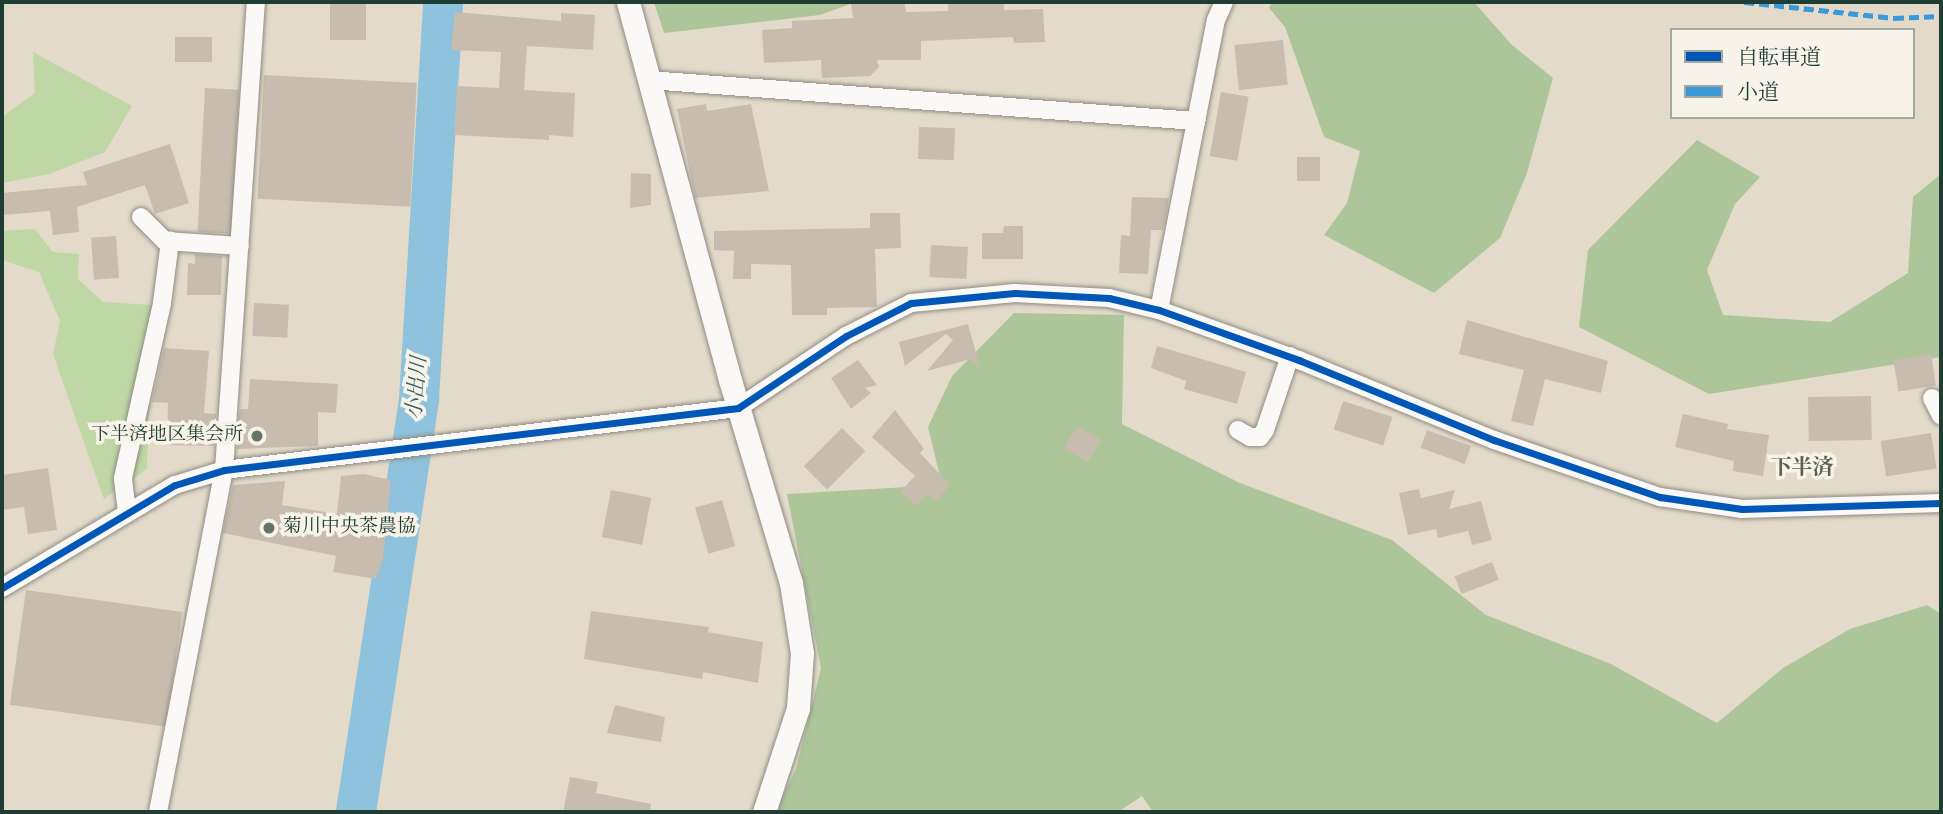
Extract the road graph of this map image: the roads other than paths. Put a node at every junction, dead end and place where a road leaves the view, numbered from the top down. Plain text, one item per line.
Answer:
1 (256, 2) edge
2 (628, 2) edge
3 (1224, 2) edge
4 (649, 80) junction
5 (1196, 121) junction
6 (141, 217) dead end
7 (170, 241) junction
8 (240, 246) junction
9 (1160, 310) junction
10 (1290, 356) junction
11 (1931, 398) dead end
12 (738, 408) junction
13 (1941, 416) edge
14 (1238, 430) dead end
15 (224, 470) junction
16 (1941, 503) edge
17 (127, 512) junction
18 (2, 588) edge
19 (158, 812) edge
20 (764, 812) edge

1 - 8 street
2 - 4 street
3 - 5 street
4 - 5 street
4 - 12 street
5 - 9 street
6 - 7 street
7 - 8 street
7 - 17 street
8 - 15 street
9 - 10 street
9 - 12 street
10 - 14 street
10 - 16 street
11 - 13 street
12 - 15 street
12 - 20 street
15 - 17 street
15 - 19 street
17 - 18 street

